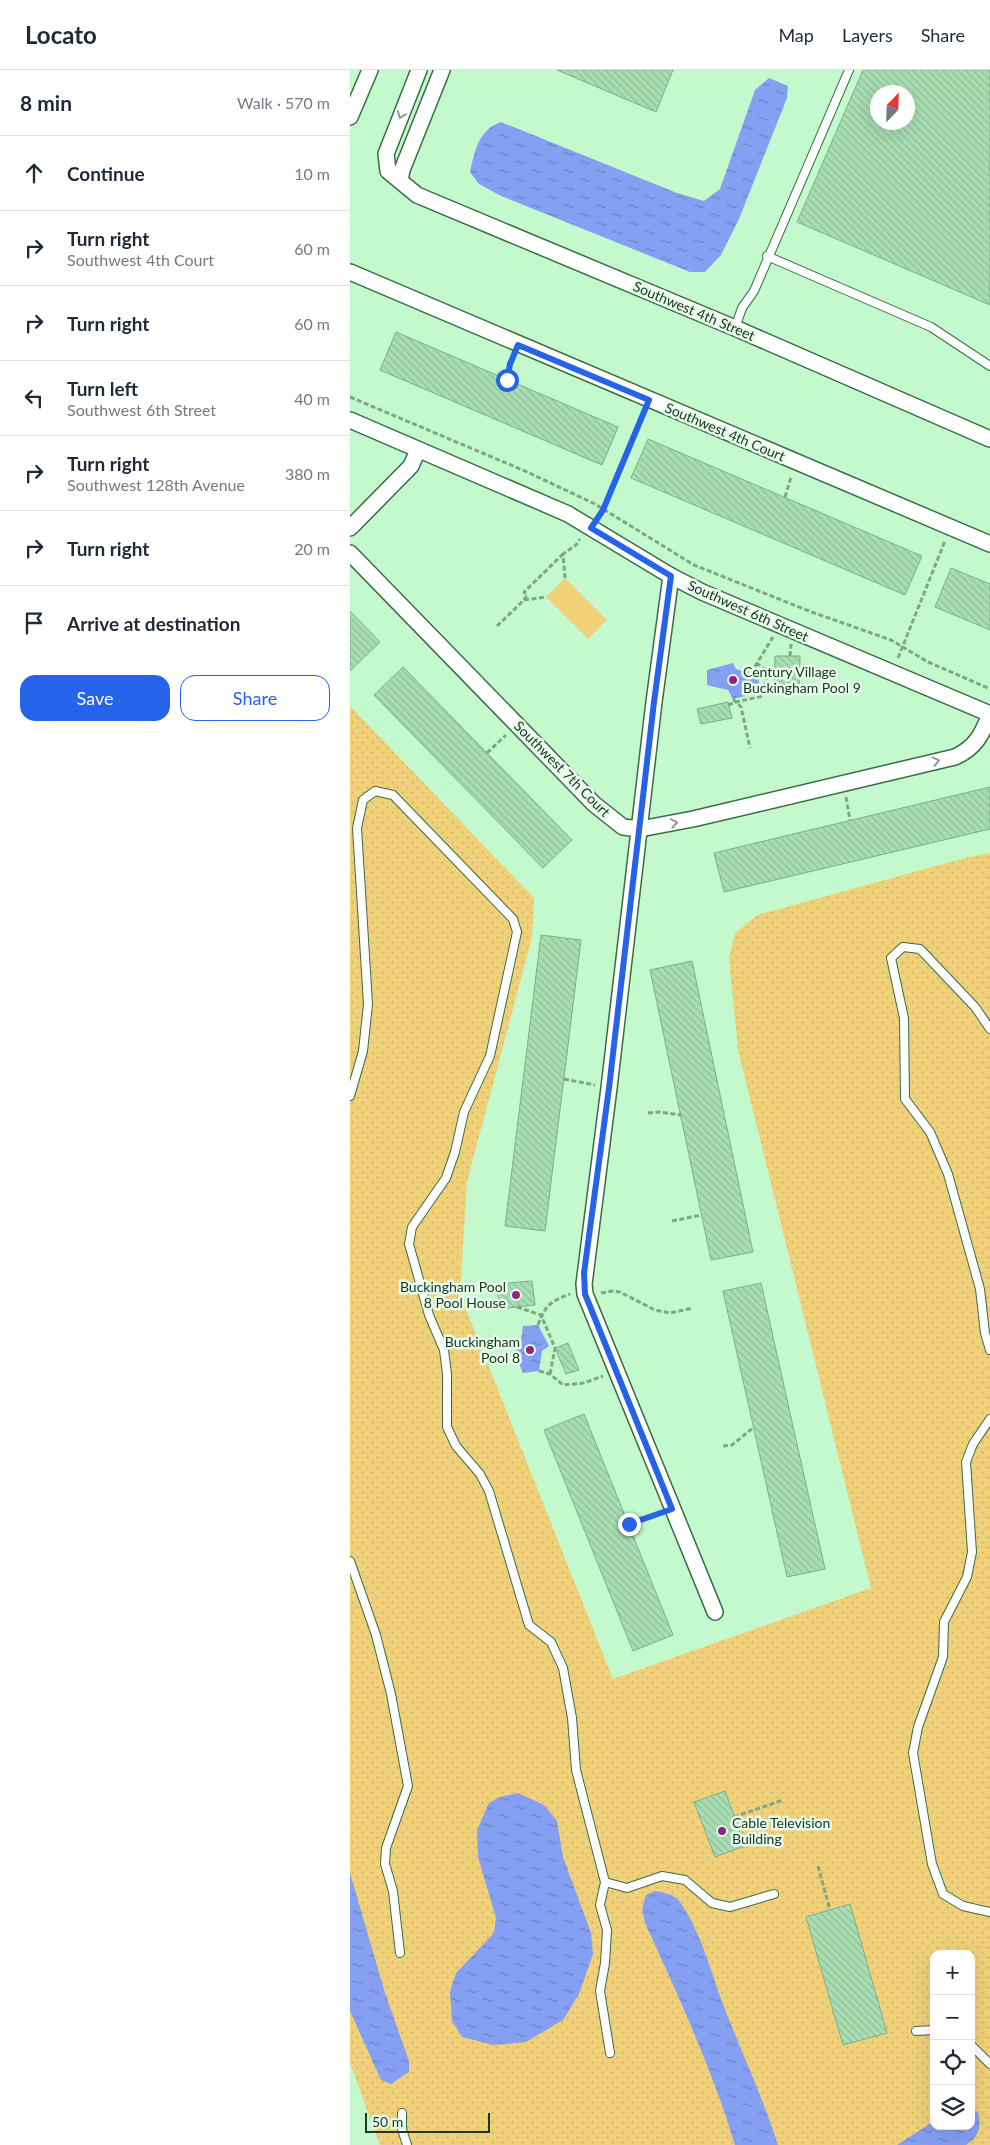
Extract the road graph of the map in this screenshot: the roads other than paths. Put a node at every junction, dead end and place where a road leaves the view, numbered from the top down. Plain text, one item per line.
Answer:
1 (370, 70) edge
2 (419, 70) edge
3 (442, 70) edge
4 (849, 70) edge
5 (350, 117) edge
6 (400, 181) junction
7 (767, 256) junction
8 (350, 272) edge
9 (734, 328) junction
10 (990, 366) edge
11 (350, 420) edge
12 (990, 439) edge
13 (418, 450) junction
14 (350, 528) edge
15 (990, 544) edge
16 (350, 553) edge
17 (671, 576) junction
18 (990, 714) edge
19 (640, 829) junction
20 (990, 1029) edge
21 (350, 1096) edge
22 (990, 1350) edge
23 (990, 1419) edge
24 (350, 1561) edge
25 (715, 1612) dead end
26 (605, 1882) junction
27 (774, 1894) dead end
28 (990, 1912) edge
29 (400, 1953) dead end
30 (916, 2030) dead end
31 (930, 2030) edge
32 (975, 2048) edge
33 (610, 2053) dead end
34 (990, 2064) edge
35 (402, 2113) dead end
36 (408, 2145) edge

1 - 5 street
2 -> 6 street, Southwest 4th Street
3 - 6 street
4 - 7 lane
6 - 9 street, Southwest 4th Street
7 - 9 lane
7 - 10 lane
8 - 15 street, Southwest 4th Court
9 - 12 street, Southwest 4th Street
11 - 13 street, Southwest 6th Street
13 - 14 street
13 - 17 street, Southwest 6th Street
16 - 19 street, Southwest 7th Court
17 - 18 street, Southwest 6th Street
17 - 19 street
19 -> 18 street, Southwest 7th Court
19 - 25 street
20 - 22 lane
21 - 26 lane
23 - 28 lane
24 - 29 lane
26 - 27 lane
26 - 33 lane
30 - 31 lane
32 - 34 lane
35 - 36 lane

